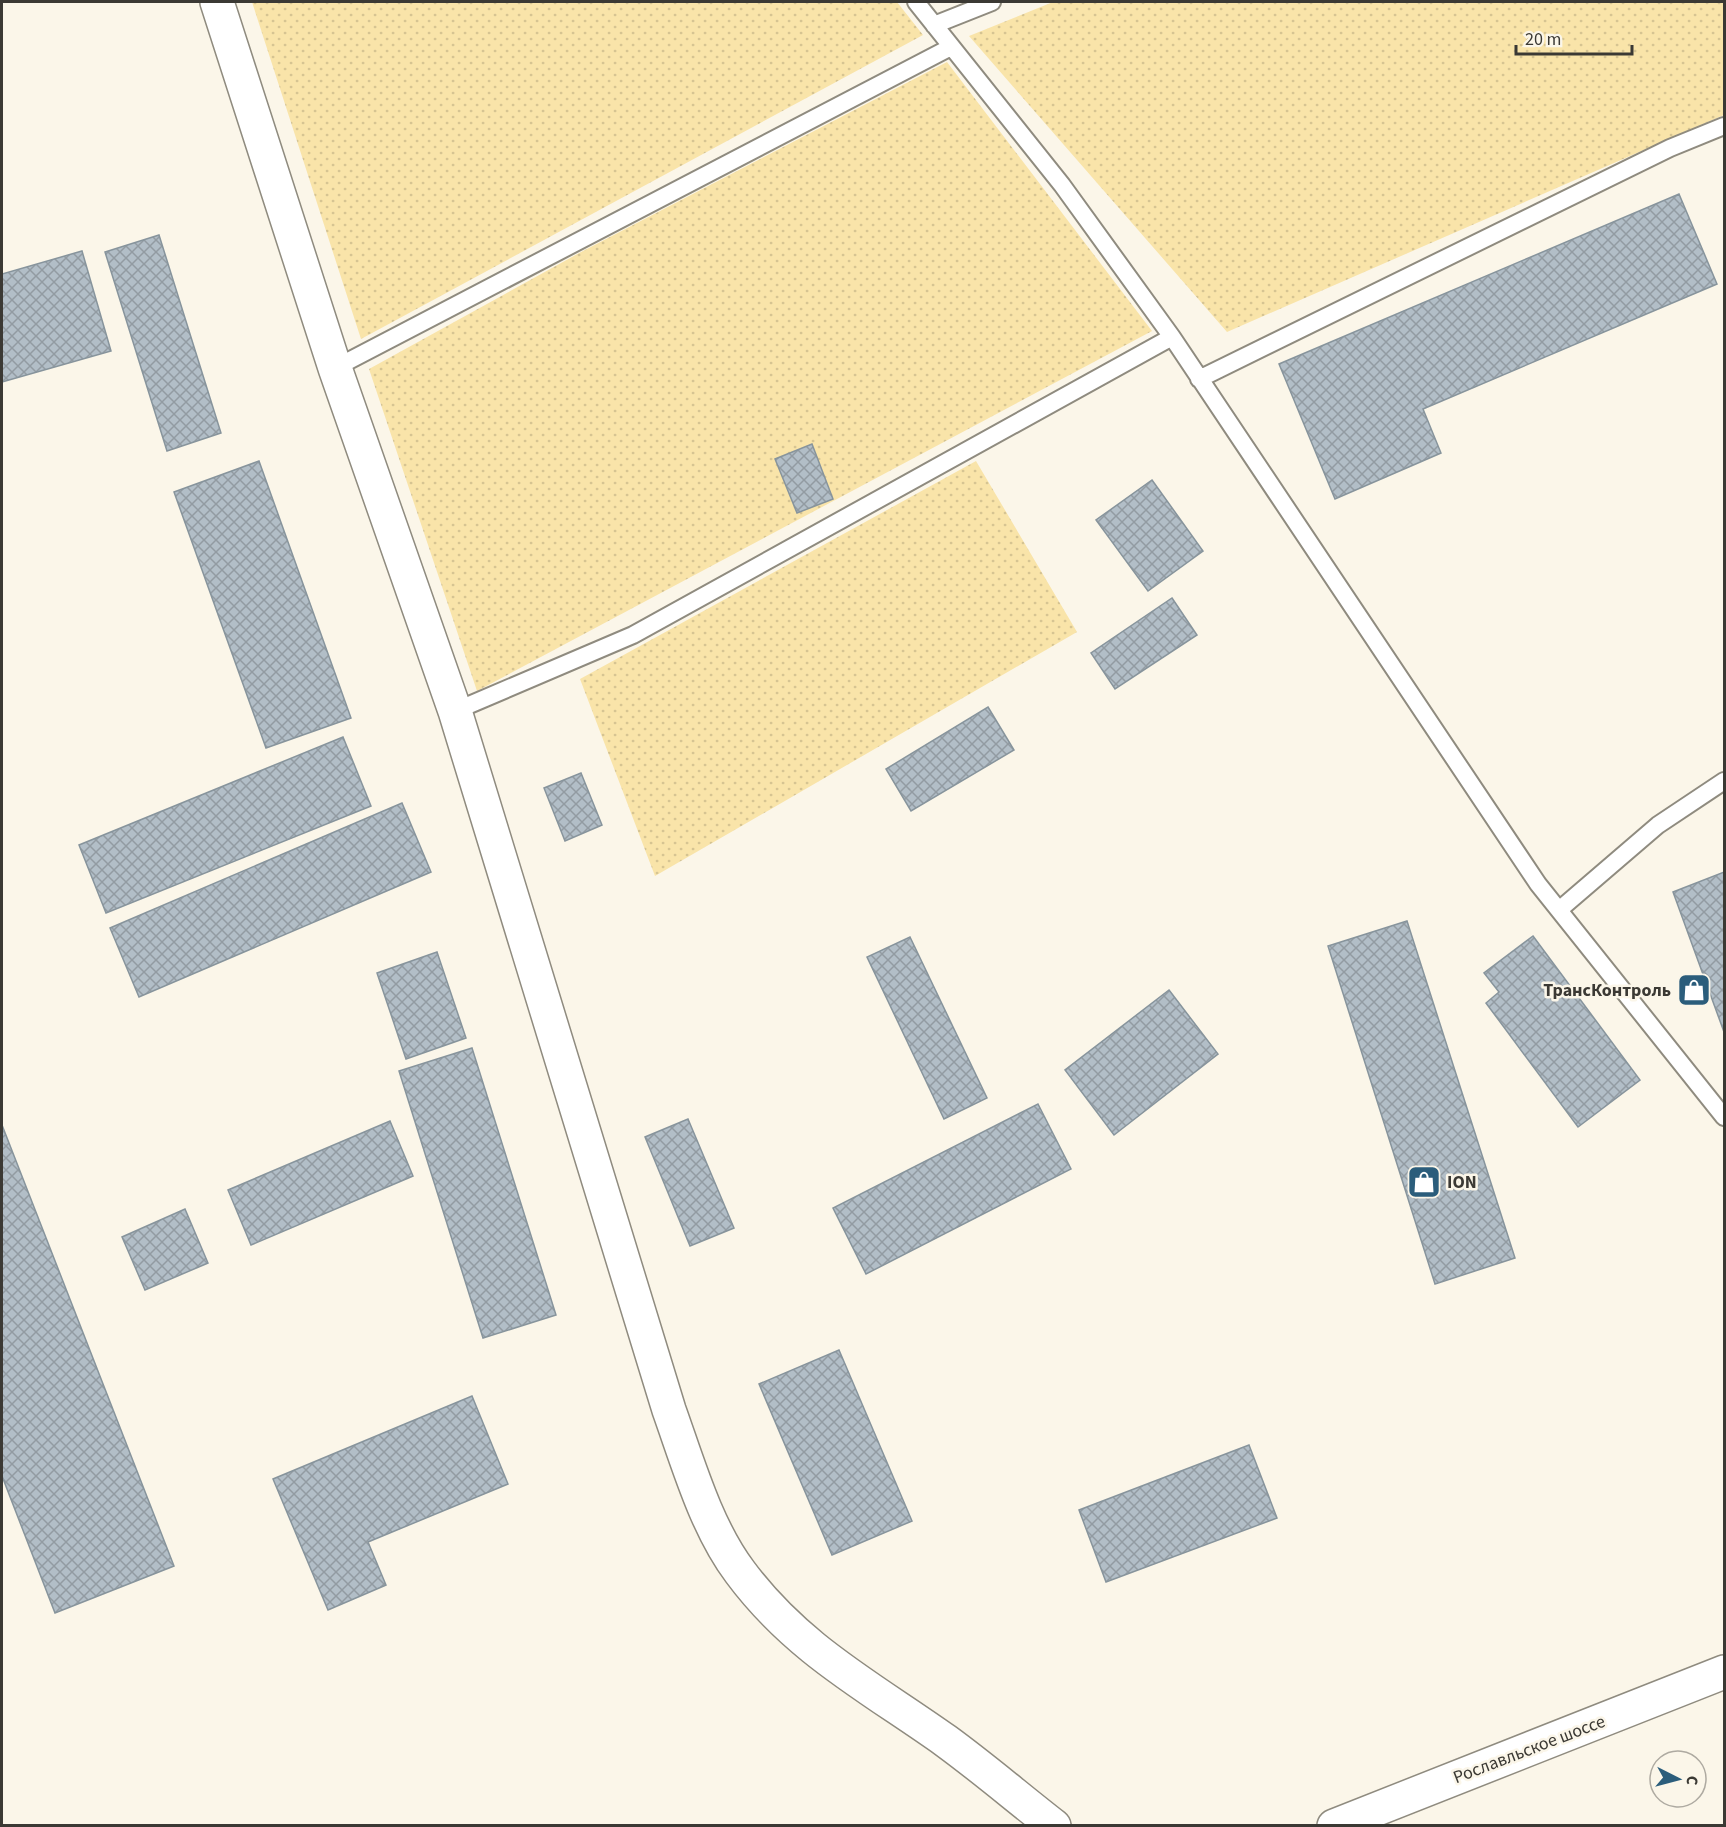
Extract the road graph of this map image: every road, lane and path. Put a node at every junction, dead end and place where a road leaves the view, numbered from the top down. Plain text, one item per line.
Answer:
1 (217, 2) edge
2 (916, 2) edge
3 (992, 2) edge
4 (934, 25) junction
5 (951, 47) junction
6 (1725, 126) edge
7 (1172, 337) junction
8 (334, 368) junction
9 (1199, 379) junction
10 (455, 711) junction
11 (1725, 781) edge
12 (1559, 910) junction
13 (1725, 1117) edge
14 (1725, 1672) edge
15 (1054, 1826) edge
16 (1334, 1826) edge

1 - 8 street
2 - 4 lane
3 - 4 lane
4 - 5 lane
5 - 7 lane
5 - 8 lane
6 - 9 lane
7 - 9 lane
7 - 10 lane
8 - 10 street
9 - 12 lane
10 - 15 street
11 - 12 lane
12 - 13 lane
14 - 16 street, Рославльское шоссе

